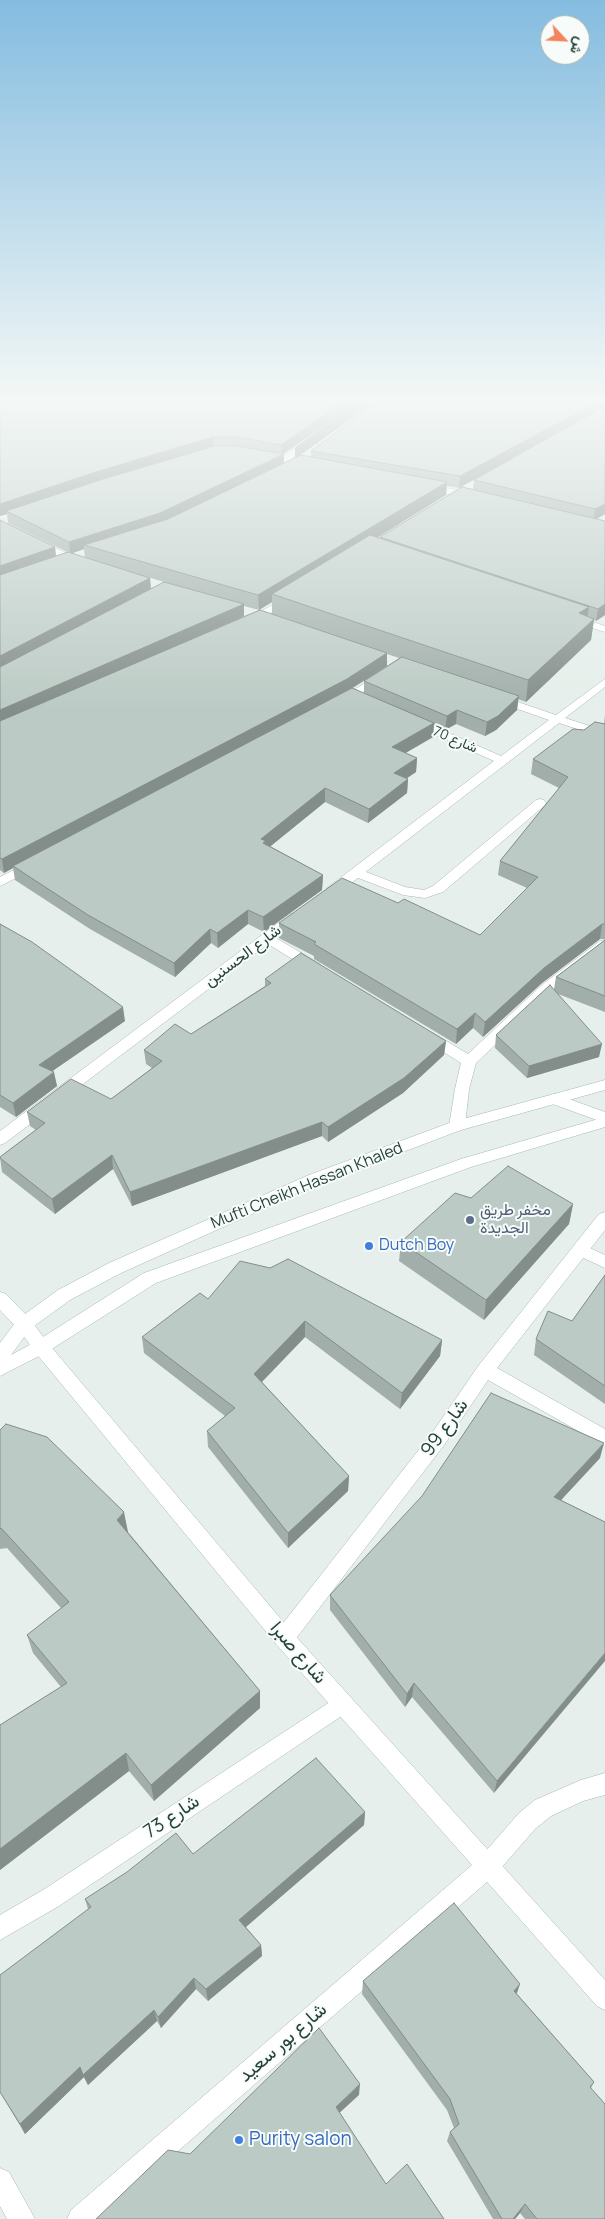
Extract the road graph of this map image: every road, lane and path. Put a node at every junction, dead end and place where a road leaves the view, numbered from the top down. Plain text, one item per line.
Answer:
1 (3, 522) edge
2 (86, 554) edge
3 (65, 561) junction
4 (86, 565) edge
5 (302, 591) edge
6 (241, 611) edge
7 (567, 617) edge
8 (264, 618) junction
9 (243, 624) edge
10 (605, 629) edge
11 (392, 670) edge
12 (605, 682) edge
13 (487, 695) edge
14 (334, 704) edge
15 (405, 718) edge
16 (559, 719) junction
17 (605, 735) edge
18 (503, 761) junction
19 (540, 804) dead end
20 (42, 860) edge
21 (357, 873) junction
22 (0, 882) edge
23 (320, 900) edge
24 (304, 911) edge
25 (267, 938) junction
26 (605, 944) edge
27 (326, 974) edge
28 (419, 1030) edge
29 (469, 1061) junction
30 (605, 1085) edge
31 (555, 1099) junction
32 (605, 1118) edge
33 (605, 1122) edge
34 (457, 1126) junction
35 (0, 1139) edge
36 (605, 1218) edge
37 (581, 1250) junction
38 (605, 1262) edge
39 (0, 1298) edge
40 (24, 1324) junction
41 (41, 1347) junction
42 (0, 1356) edge
43 (0, 1369) edge
44 (485, 1370) junction
45 (605, 1438) edge
46 (284, 1638) junction
47 (342, 1704) junction
48 (605, 1784) edge
49 (487, 1867) junction
50 (0, 1928) edge
51 (605, 1998) edge
52 (0, 2181) edge
53 (22, 2219) edge
54 (80, 2219) edge

1 - 3 street
2 - 3 street
3 - 4 street
5 - 8 street
6 - 8 street
7 - 10 street
8 - 9 street
11 - 14 street
12 - 16 street
13 - 16 street
15 - 18 street, شارع 70
16 - 17 street
16 - 18 street
18 - 21 street
19 - 21 street
20 - 22 street
21 - 23 street
24 - 25 street, شارع الحسنين
25 - 27 street
25 - 35 street, شارع الحسنين
26 - 29 street
28 - 29 street
29 - 34 street
30 - 31 street, Mufti Cheikh Hassan Khaled
31 - 32 street
31 - 34 street, Mufti Cheikh Hassan Khaled
33 - 41 street, Mufti Cheikh Hassan Khaled
34 - 40 street, Mufti Cheikh Hassan Khaled
36 - 37 street, شارع 99
37 - 38 street
37 - 44 street, شارع 99
39 - 40 street, شارع صبرا
40 - 41 street, شارع صبرا
40 - 42 street, Mufti Cheikh Hassan Khaled
41 - 43 street, Mufti Cheikh Hassan Khaled
41 - 46 street, شارع صبرا
44 - 45 street
44 - 46 street, شارع 99
46 - 47 street, شارع صبرا
47 - 49 street, شارع صبرا
47 - 50 street, شارع 73
48 - 49 street, شارع بور سعيد
49 - 51 street, شارع صبرا
49 - 54 street, شارع بور سعيد
52 - 53 street

